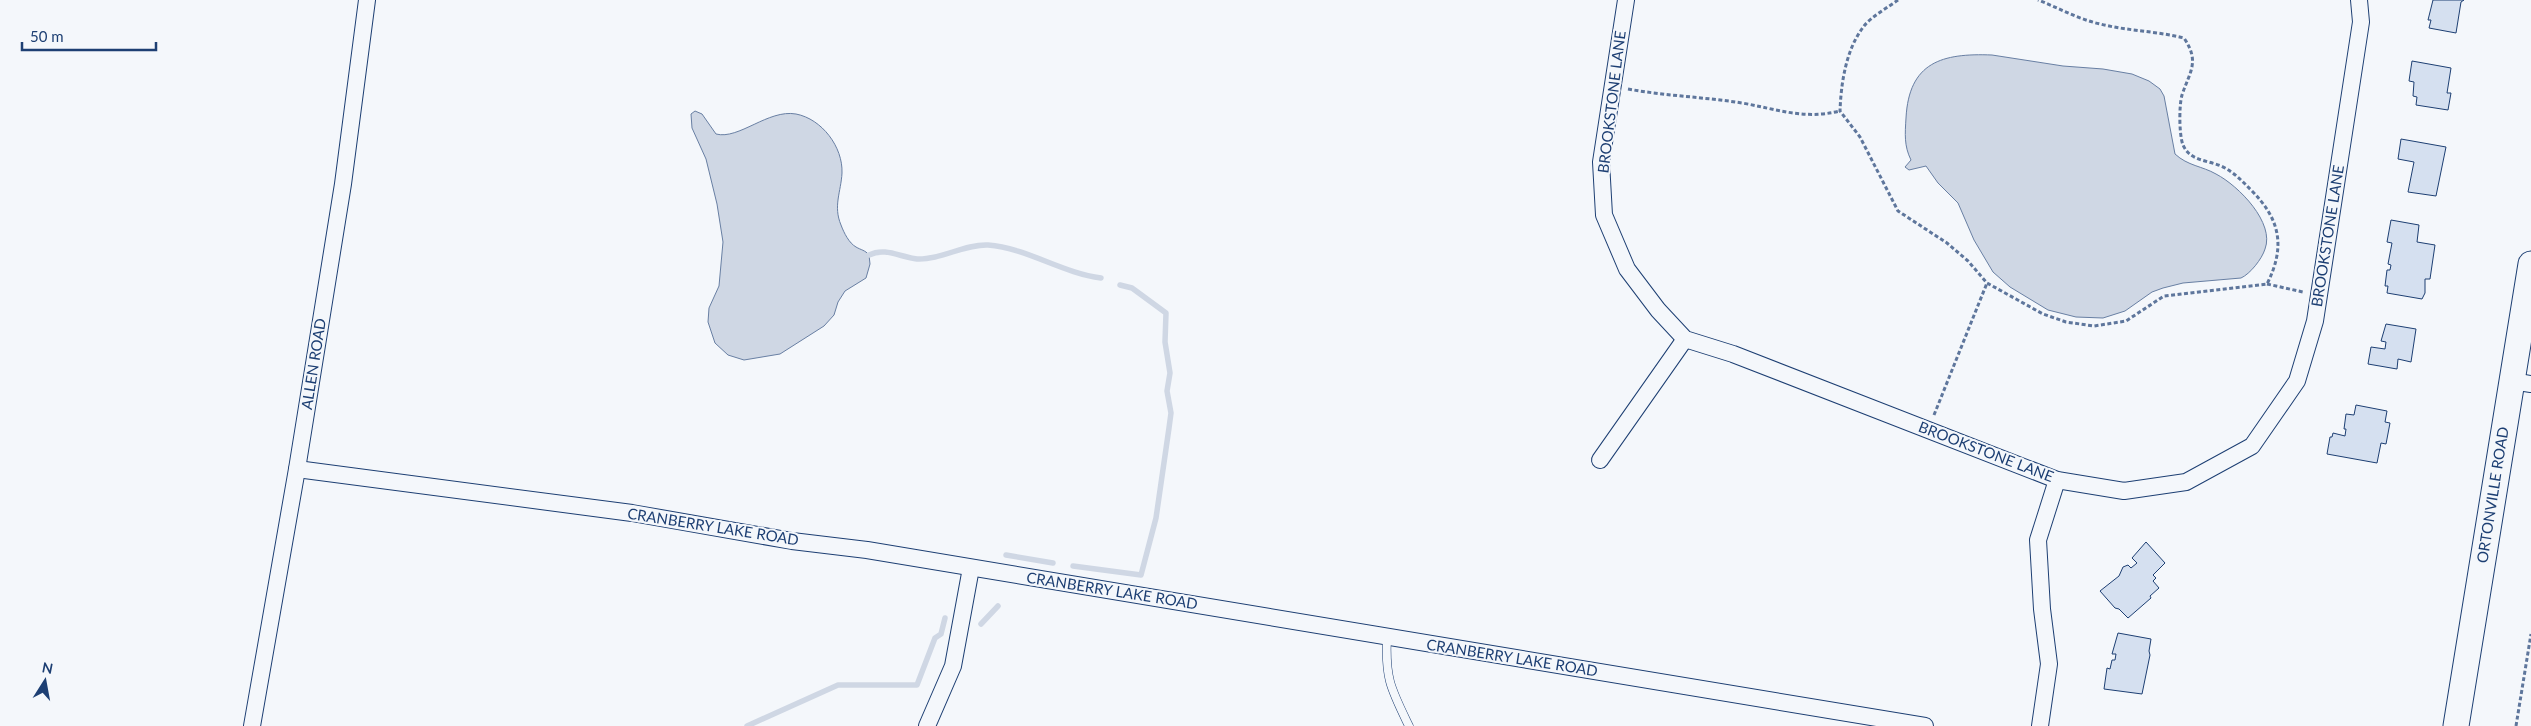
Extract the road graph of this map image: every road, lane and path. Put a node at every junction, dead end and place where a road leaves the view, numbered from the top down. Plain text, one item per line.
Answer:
1 (367, 0) edge
2 (1626, 0) edge
3 (1898, 0) edge
4 (2038, 0) edge
5 (2359, 0) edge
6 (1613, 86) junction
7 (1840, 111) junction
8 (2531, 264) edge
9 (1987, 283) junction
10 (2267, 284) junction
11 (2319, 295) junction
12 (1685, 338) junction
13 (2524, 346) edge
14 (2522, 382) edge
15 (1928, 429) junction
16 (1600, 460) dead end
17 (297, 469) junction
18 (2057, 480) junction
19 (971, 568) junction
20 (2531, 634) edge
21 (1387, 637) junction
22 (252, 726) edge
23 (928, 726) edge
24 (1409, 726) edge
25 (1925, 726) edge
26 (2040, 726) edge
27 (2456, 726) edge
28 (2516, 726) edge

1 - 17 street, ALLEN ROAD
2 - 6 street, BROOKSTONE LANE
3 - 7 path
4 - 10 path
5 - 11 street, BROOKSTONE LANE
6 - 7 path
6 - 12 street, BROOKSTONE LANE
7 - 9 path
8 - 13 main road, ORTONVILLE ROAD
9 - 10 path
9 - 15 path
10 - 11 path
11 - 18 street, BROOKSTONE LANE
12 - 15 street, BROOKSTONE LANE
12 - 16 street
13 - 14 main road, ORTONVILLE ROAD
14 - 27 main road, ORTONVILLE ROAD
15 - 18 street, BROOKSTONE LANE
17 - 19 street, CRANBERRY LAKE ROAD
17 - 22 street, ALLEN ROAD
18 - 26 street
19 - 21 street, CRANBERRY LAKE ROAD
19 - 23 street
20 - 28 path
21 - 24 lane
21 - 25 street, CRANBERRY LAKE ROAD

